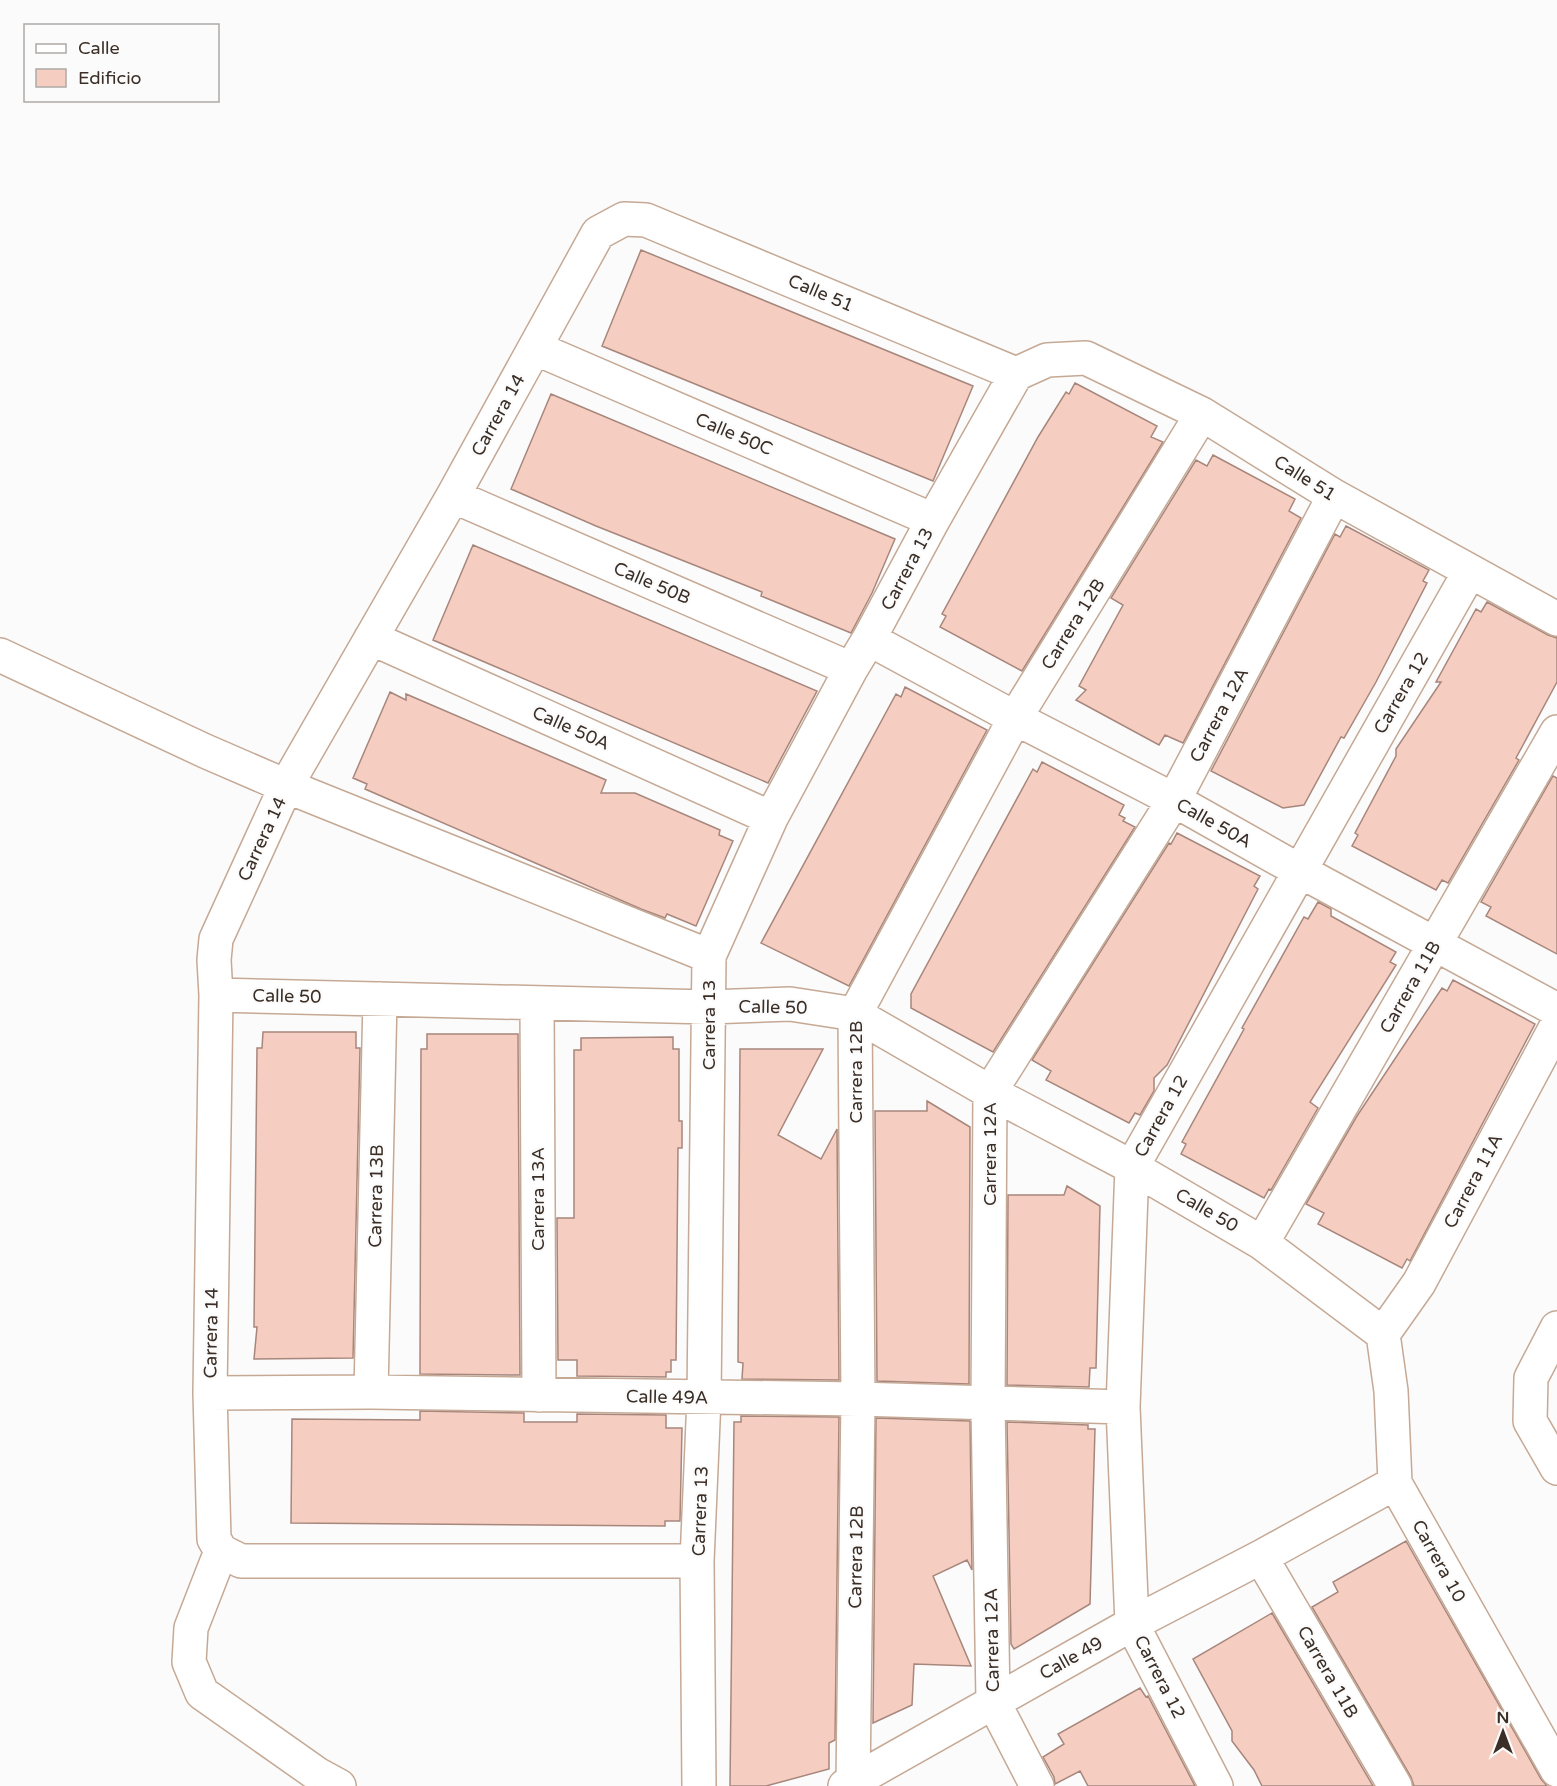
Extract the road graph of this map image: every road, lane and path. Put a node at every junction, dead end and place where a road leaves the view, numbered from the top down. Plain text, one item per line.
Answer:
1 (624, 219) joint
2 (535, 348) junction
3 (1016, 374) junction
4 (1202, 414) junction
5 (453, 496) junction
6 (1334, 496) junction
7 (933, 520) junction
8 (1470, 571) junction
9 (1557, 619) edge
10 (371, 638) junction
11 (869, 639) junction
12 (0, 656) edge
13 (851, 669) junction
14 (1015, 718) junction
15 (1557, 732) edge
16 (286, 786) junction
17 (1174, 800) junction
18 (771, 818) junction
19 (1300, 871) junction
20 (1435, 944) junction
21 (709, 956) junction
22 (216, 995) junction
23 (380, 999) junction
24 (537, 1003) junction
25 (709, 1007) junction
26 (1557, 1010) edge
27 (855, 1014) junction
28 (1557, 1025) edge
29 (990, 1092) junction
30 (1132, 1167) junction
31 (1262, 1243) junction
32 (1557, 1328) edge
33 (1383, 1334) junction
34 (371, 1392) junction
35 (210, 1393) junction
36 (539, 1395) junction
37 (704, 1398) junction
38 (858, 1399) junction
39 (988, 1404) junction
40 (1123, 1407) junction
41 (1557, 1468) edge
42 (1395, 1484) junction
43 (221, 1551) junction
44 (1261, 1557) junction
45 (697, 1562) junction
46 (1132, 1624) junction
47 (993, 1701) junction
48 (1557, 1770) edge
49 (851, 1785) edge
50 (339, 1786) edge
51 (699, 1786) edge
52 (1037, 1786) edge
53 (1216, 1786) edge
54 (1395, 1786) edge

1 - 2 street, Carrera 14
1 - 3 street, Calle 51
2 - 5 street, Carrera 14
2 - 7 street, Calle 50C
3 - 4 street, Calle 51
3 - 7 street, Carrera 13
4 - 6 street, Calle 51
4 - 14 street, Carrera 12B
5 - 10 street, Carrera 14
5 - 13 street, Calle 50B
6 - 8 street, Calle 51
6 - 17 street, Carrera 12A
7 - 11 street, Carrera 13
8 - 9 street, Calle 51
8 - 19 street, Carrera 12
10 - 16 street, Carrera 14
10 - 18 street, Calle 50A
11 - 13 street, Carrera 13
11 - 14 street, Calle 50A
12 - 16 street
13 - 18 street, Carrera 13
14 - 17 street, Calle 50A
14 - 27 street, Carrera 12B
15 - 20 street, Carrera 11B
16 - 21 street
16 - 22 street, Carrera 14
17 - 19 street, Calle 50A
17 - 29 street, Carrera 12A
18 - 21 street, Carrera 13
19 - 20 street, Calle 50A
19 - 30 street, Carrera 12
20 - 26 street, Calle 50A
20 - 31 street, Carrera 11B
21 - 25 street, Carrera 13
22 - 23 street, Calle 50
22 - 35 street, Carrera 14
23 - 24 street, Calle 50
23 - 34 street, Carrera 13B
24 - 25 street, Calle 50
24 - 36 street, Carrera 13A
25 - 27 street, Calle 50
25 - 37 street, Carrera 13
27 - 29 street, Calle 50
27 - 38 street, Carrera 12B
28 - 33 street, Carrera 11A
29 - 30 street, Calle 50
29 - 39 street, Carrera 12A
30 - 31 street, Calle 50
30 - 40 street, Carrera 12
31 - 33 street, Calle 50
32 - 41 street
33 - 42 street, Carrera 10
34 - 35 street, Calle 49A
34 - 36 street, Calle 49A
35 - 43 street, Carrera 14
36 - 37 street, Calle 49A
37 - 38 street, Calle 49A
37 - 45 street, Carrera 13
38 - 39 street, Calle 49A
38 - 49 street, Carrera 12B
39 - 40 street, Calle 49A
39 - 47 street, Carrera 12A
40 - 46 street, Carrera 12
42 - 44 street, Calle 49
42 - 48 street, Carrera 10
43 - 45 street
43 - 50 street
44 - 46 street, Calle 49
44 - 54 street, Carrera 11B
45 - 51 street, Carrera 13
46 - 47 street, Calle 49
46 - 53 street, Carrera 12
47 - 49 street, Calle 49
47 - 52 street, Carrera 12A

